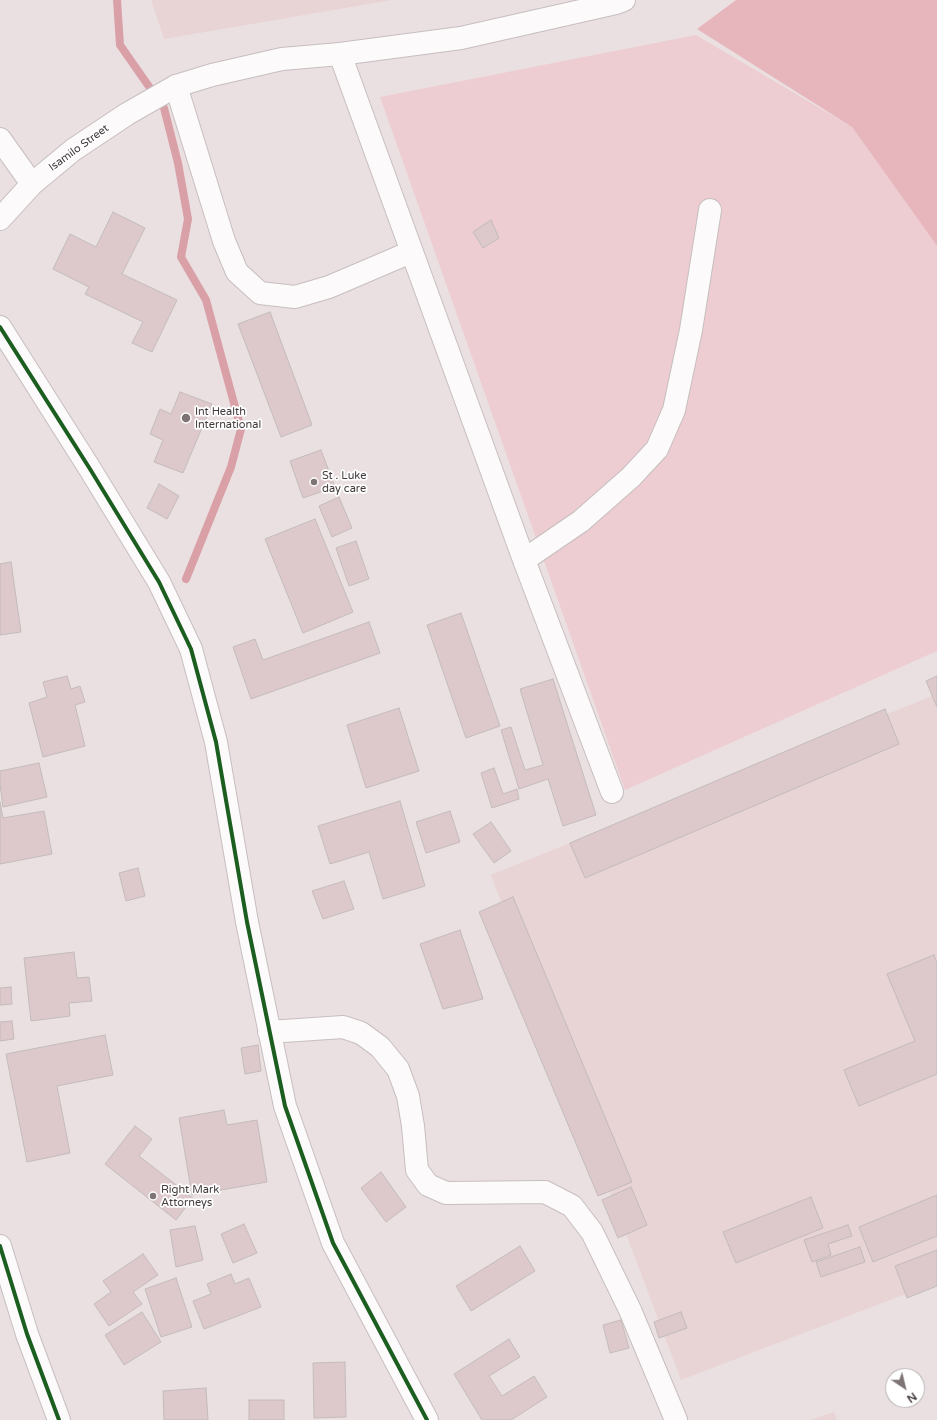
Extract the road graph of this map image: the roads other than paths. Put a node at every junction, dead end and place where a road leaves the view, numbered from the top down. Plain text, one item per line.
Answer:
1 (624, 0) edge
2 (340, 54) junction
3 (176, 86) junction
4 (0, 139) edge
5 (32, 184) junction
6 (710, 210) dead end
7 (0, 219) edge
8 (411, 252) junction
9 (0, 327) edge
10 (524, 560) junction
11 (612, 792) dead end
12 (270, 1032) junction
13 (0, 1246) edge
14 (59, 1420) edge
15 (427, 1420) edge
16 (676, 1420) edge

1 - 2 street, Isamilo Street
2 - 3 street, Isamilo Street
2 - 8 street
3 - 5 street, Isamilo Street
3 - 8 street
4 - 5 street
5 - 7 street, Isamilo Street
6 - 10 street
8 - 10 street
9 - 12 street
10 - 11 street
12 - 15 street
12 - 16 street
13 - 14 street

